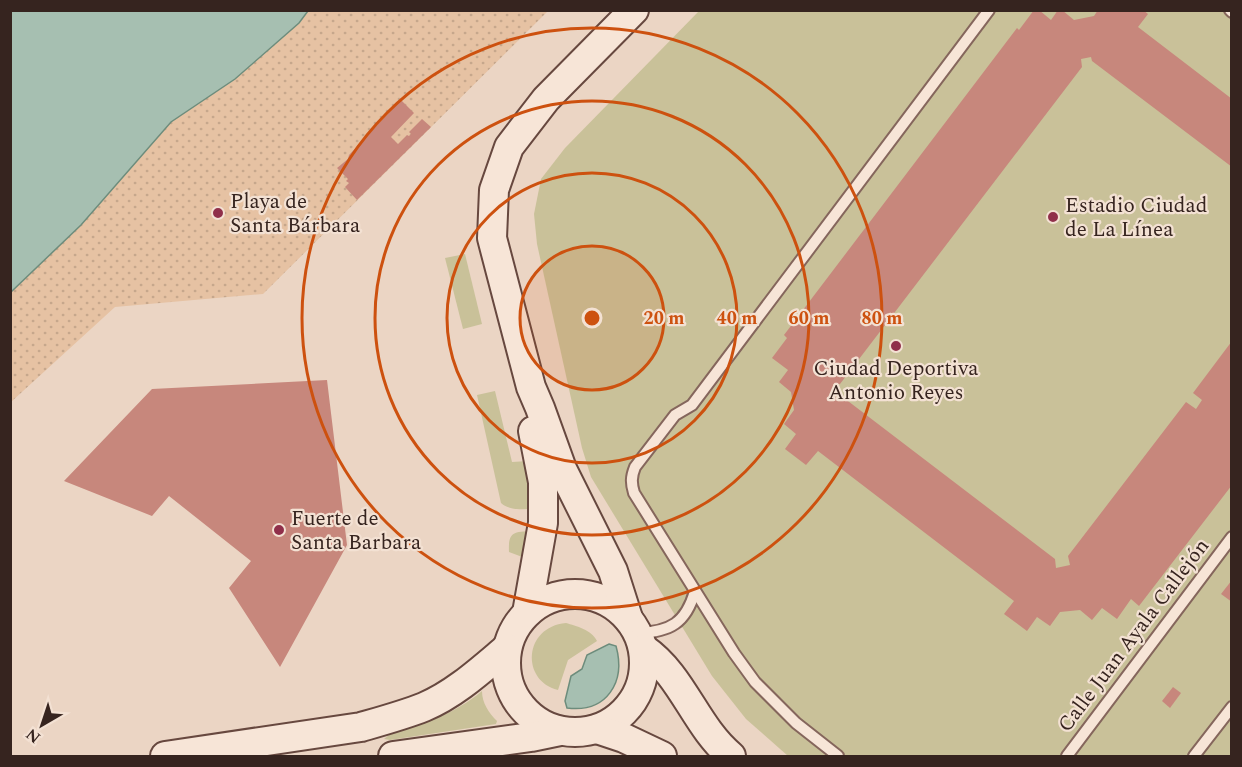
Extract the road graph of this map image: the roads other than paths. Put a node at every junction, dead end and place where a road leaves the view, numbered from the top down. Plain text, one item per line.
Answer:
1 (634, 10) edge
2 (989, 10) edge
3 (531, 387) junction
4 (1232, 537) edge
5 (695, 591) junction
6 (527, 613) junction
7 (636, 634) junction
8 (507, 648) junction
9 (1232, 707) edge
10 (597, 729) junction
11 (560, 731) junction
12 (165, 756) edge
13 (393, 756) edge
14 (662, 756) edge
15 (731, 756) edge
16 (838, 756) edge
17 (1067, 756) edge
18 (1194, 756) edge

1 - 3 main road
2 - 5 lane
3 - 6 main road
3 - 7 main road
4 - 17 lane, Calle Juan Ayala Callejón
5 - 7 lane
5 - 16 lane
6 - 7 main road
6 - 8 main road
7 - 10 main road
7 - 15 main road
8 - 11 main road
8 - 12 main road
9 - 18 lane
10 - 11 main road
10 - 14 main road
11 - 13 main road

